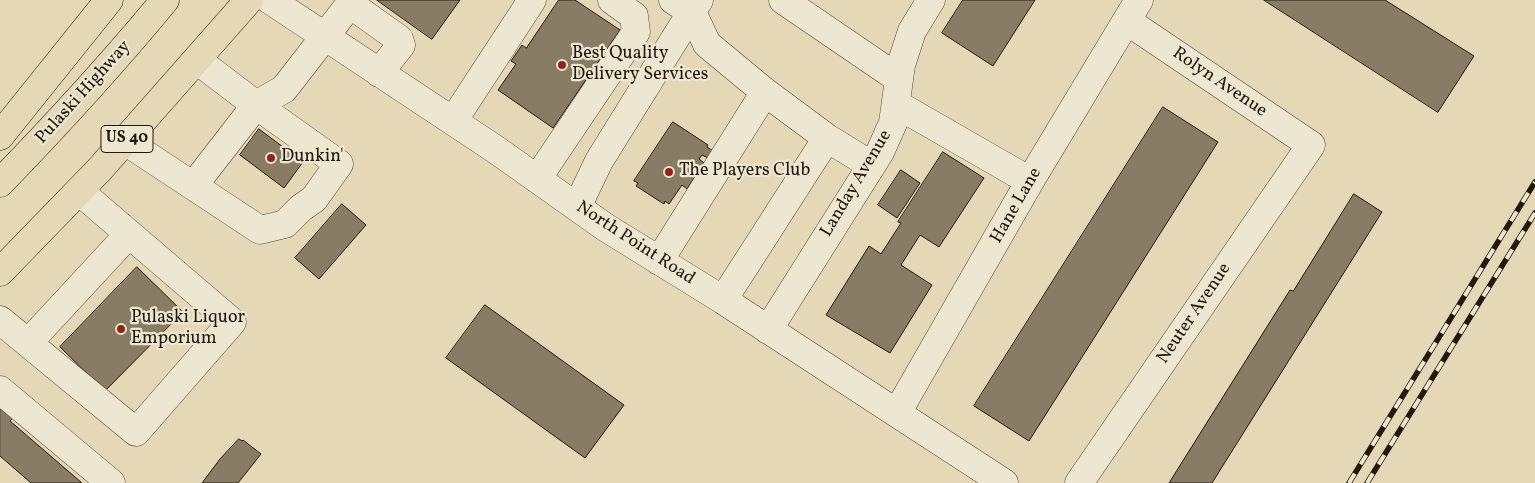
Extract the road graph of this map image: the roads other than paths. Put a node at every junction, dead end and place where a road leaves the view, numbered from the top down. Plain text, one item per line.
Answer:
1 (109, 0) edge
2 (165, 0) edge
3 (249, 0) edge
4 (270, 0) edge
5 (532, 0) edge
6 (612, 0) edge
7 (783, 0) edge
8 (931, 0) edge
9 (348, 2) edge
10 (688, 4) edge
11 (1133, 10) edge
12 (325, 36) junction
13 (197, 60) junction
14 (379, 72) junction
15 (765, 92) junction
16 (898, 92) junction
17 (263, 110) junction
18 (453, 121) junction
19 (0, 136) edge
20 (827, 138) junction
21 (125, 141) junction
22 (1311, 146) joint
23 (871, 165) junction
24 (537, 179) junction
25 (1030, 181) junction
26 (0, 183) edge
27 (194, 185) junction
28 (79, 191) junction
29 (577, 207) junction
30 (129, 234) junction
31 (659, 261) junction
32 (0, 272) edge
33 (724, 300) junction
34 (0, 320) edge
35 (768, 330) junction
36 (28, 343) junction
37 (0, 390) edge
38 (897, 413) junction
39 (111, 483) edge
40 (1004, 483) edge
41 (1079, 483) edge

1 - 19 main road
2 - 26 main road, Pulaski Highway
3 - 13 main road, US 40
4 - 12 street, North Point Road
5 - 18 street
6 - 24 street
7 - 16 street
8 - 16 street, Landay Avenue
9 - 12 street
9 - 14 street
10 - 15 street
10 - 29 street
11 - 22 street, Rolyn Avenue
11 - 25 street, Hane Lane
12 - 14 street, North Point Road
12 - 17 street
13 - 17 street
13 - 21 main road, US 40
14 - 18 street, North Point Road
15 - 20 street
15 - 31 street
16 - 23 street, Landay Avenue
16 - 25 street
17 - 27 street
17 - 27 street
18 - 24 street, North Point Road
20 - 23 street
20 - 33 street
21 - 27 street
21 - 28 main road, US 40
22 - 41 street, Neuter Avenue
23 - 35 street, Landay Avenue
24 - 29 street, North Point Road
25 - 38 street, Hane Lane
28 - 30 street
28 - 32 main road, US 40
29 - 31 street, North Point Road
30 - 36 street
30 - 36 street
31 - 33 street, North Point Road
33 - 35 street, North Point Road
34 - 36 street
35 - 38 street, North Point Road
37 - 39 street
38 - 40 street, North Point Road

